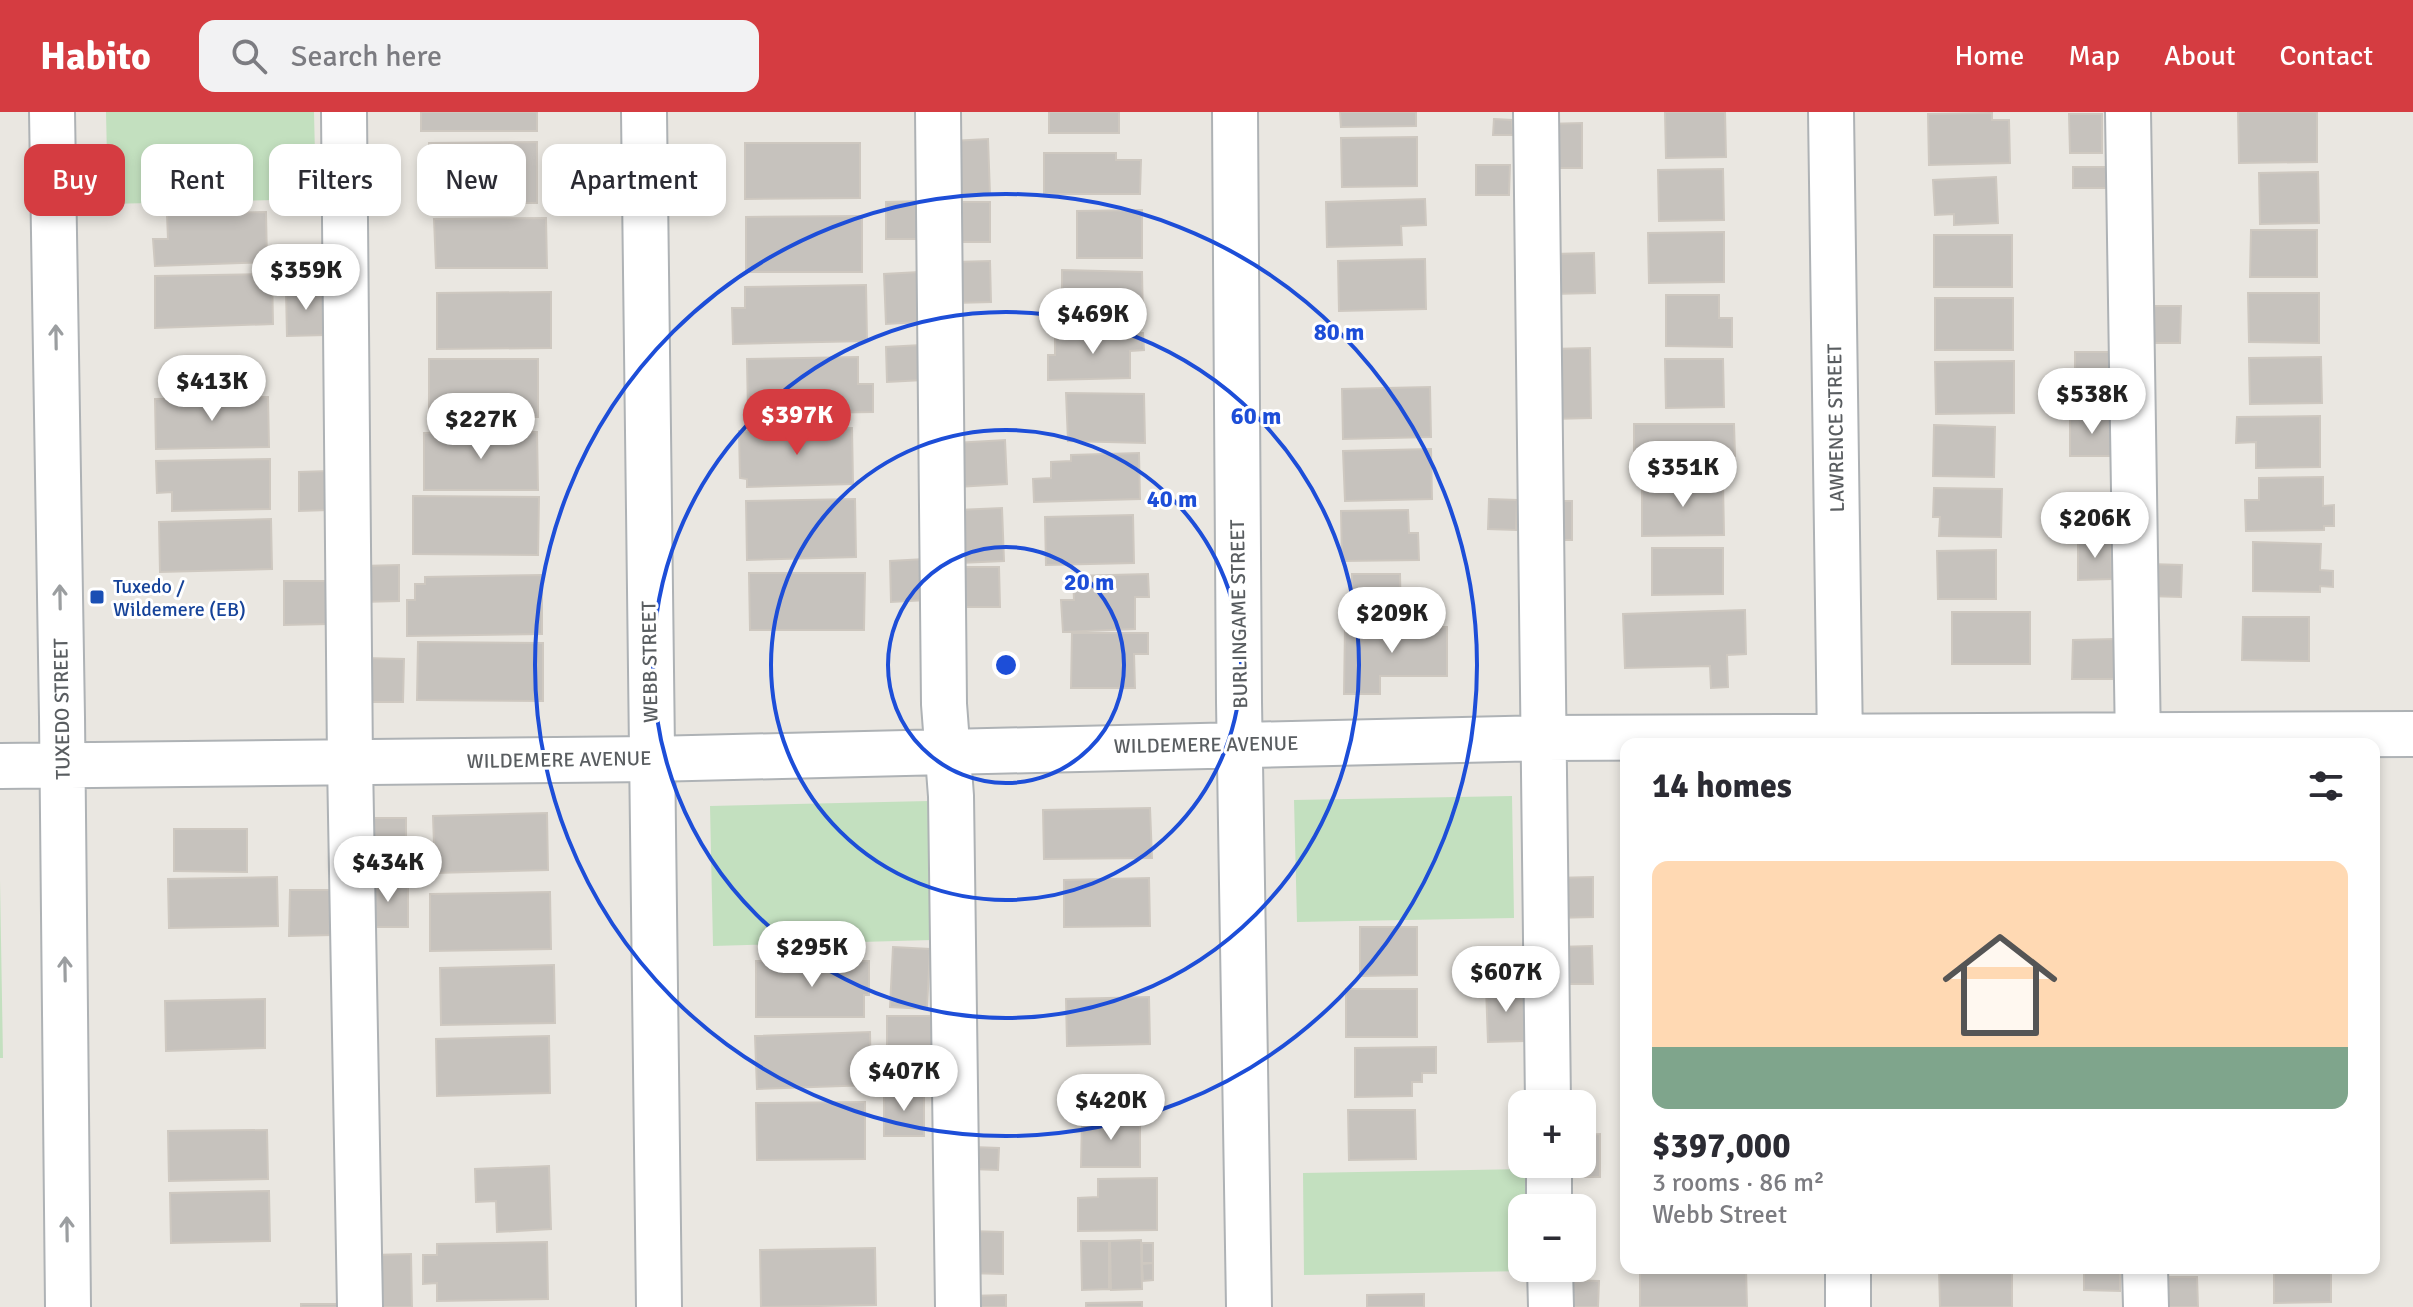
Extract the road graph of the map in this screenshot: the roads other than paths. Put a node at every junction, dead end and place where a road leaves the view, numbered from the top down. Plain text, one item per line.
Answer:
1 (52, 112) edge
2 (344, 112) edge
3 (644, 112) edge
4 (938, 112) edge
5 (1235, 112) edge
6 (1536, 112) edge
7 (1831, 112) edge
8 (2128, 112) edge
9 (2413, 734) edge
10 (1543, 738) junction
11 (1840, 738) edge
12 (2138, 738) edge
13 (2230, 738) edge
14 (1620, 739) edge
15 (1241, 745) junction
16 (948, 751) junction
17 (651, 759) junction
18 (350, 762) junction
19 (0, 766) edge
20 (62, 766) junction
21 (1548, 1090) edge
22 (1848, 1274) edge
23 (2145, 1274) edge
24 (1550, 1282) edge
25 (68, 1307) edge
26 (360, 1307) edge
27 (659, 1307) edge
28 (958, 1307) edge
29 (1249, 1307) edge
30 (1551, 1307) edge
31 (1848, 1307) edge
32 (2146, 1307) edge

20 -> 1 street, TUXEDO STREET
2 - 18 street
3 - 17 street, WEBB STREET
4 - 16 street
5 - 15 street, BURLINGAME STREET
6 - 10 street
7 - 11 street, LAWRENCE STREET
8 - 12 street
9 - 13 street, WILDEMERE AVENUE
10 - 14 street, WILDEMERE AVENUE
10 - 15 street, WILDEMERE AVENUE
10 - 21 street
15 - 16 street, WILDEMERE AVENUE
15 - 29 street, BURLINGAME STREET
16 - 17 street, WILDEMERE AVENUE
16 - 28 street
17 - 18 street, WILDEMERE AVENUE
17 - 27 street, WEBB STREET
18 - 20 street, WILDEMERE AVENUE
18 - 26 street
19 - 20 street, WILDEMERE AVENUE
25 -> 20 street, TUXEDO STREET
22 - 31 street
23 - 32 street
24 - 30 street

